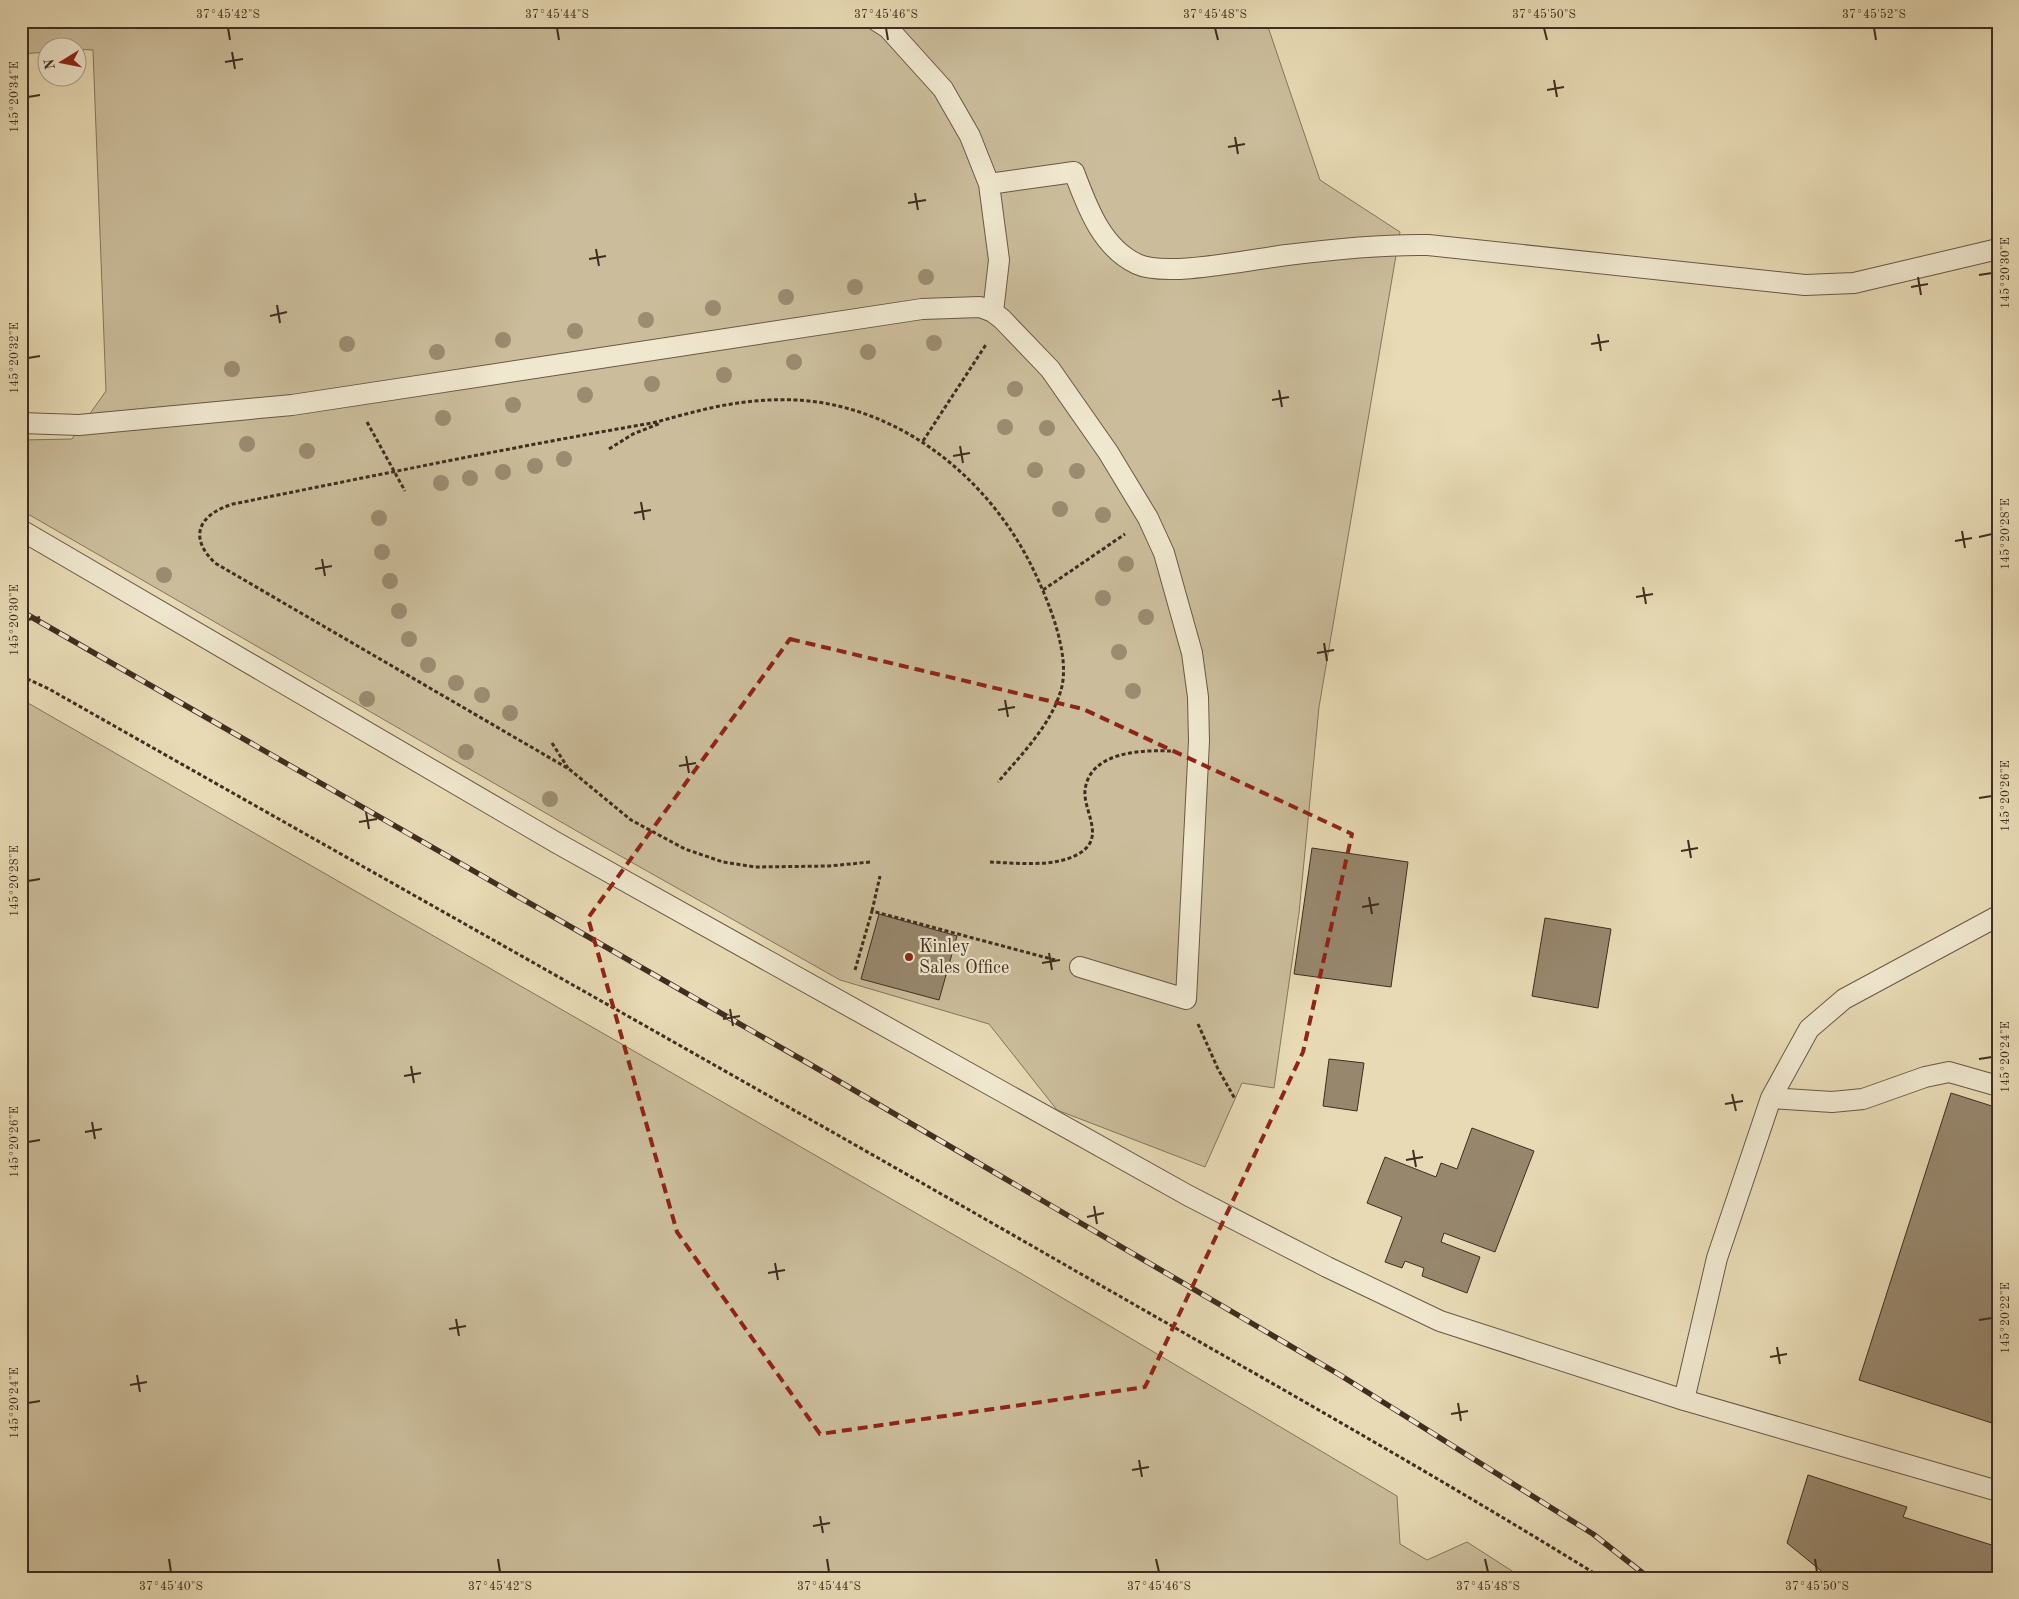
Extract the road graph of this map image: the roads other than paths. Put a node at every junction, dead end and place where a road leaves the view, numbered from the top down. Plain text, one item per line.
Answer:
1 (877, 21) edge
2 (989, 184) junction
3 (1998, 249) edge
4 (998, 316) junction
5 (21, 423) edge
6 (21, 530) edge
7 (1998, 916) edge
8 (1080, 966) road end
9 (1998, 1086) edge
10 (1771, 1098) junction
11 (1684, 1400) junction
12 (1998, 1492) edge

1 - 2 lane
2 - 3 lane
2 - 4 lane
4 - 5 lane
4 - 8 lane
6 - 11 lane
7 - 10 lane
9 - 10 lane
10 - 11 lane
11 - 12 lane

